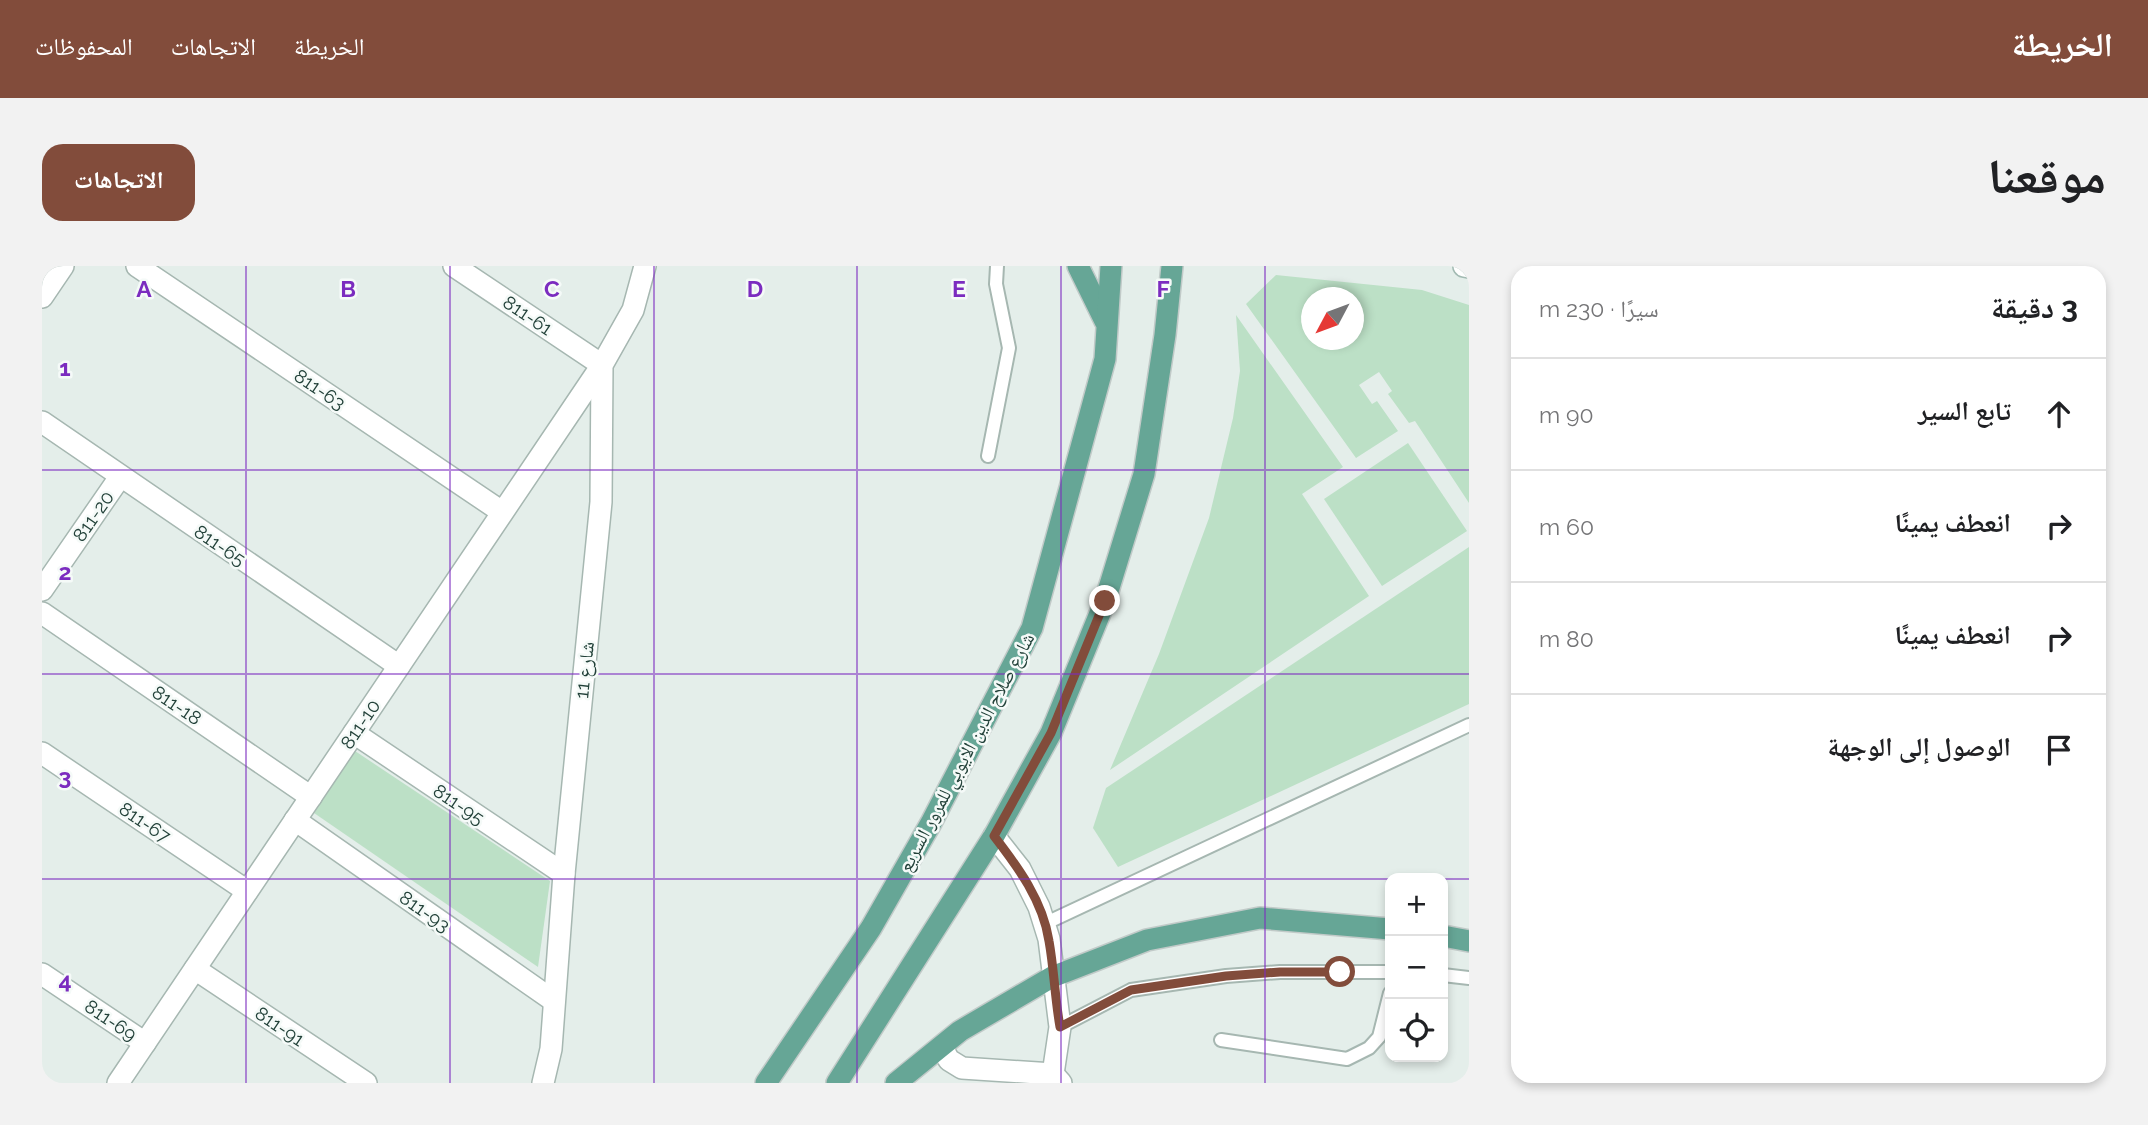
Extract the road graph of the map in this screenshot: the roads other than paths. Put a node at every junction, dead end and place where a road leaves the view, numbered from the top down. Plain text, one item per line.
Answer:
1 (63, 266) edge
2 (137, 266) edge
3 (453, 266) edge
4 (645, 266) edge
5 (997, 266) edge
6 (1078, 266) edge
7 (1111, 266) edge
8 (1172, 266) edge
9 (1464, 266) edge
10 (1469, 268) edge
11 (42, 297) edge
12 (1107, 327) junction
13 (602, 365) junction
14 (42, 422) edge
15 (988, 456) dead end
16 (120, 477) junction
17 (502, 512) junction
18 (42, 590) edge
19 (42, 613) edge
20 (399, 666) junction
21 (1469, 725) edge
22 (354, 733) junction
23 (42, 753) edge
24 (311, 797) junction
25 (295, 820) junction
26 (994, 836) junction
27 (564, 874) junction
28 (247, 891) junction
29 (1044, 924) junction
30 (1385, 929) edge
31 (1448, 937) edge
32 (1469, 942) edge
33 (195, 970) junction
34 (1385, 972) edge
35 (42, 974) edge
36 (1448, 976) edge
37 (1052, 977) junction
38 (1469, 978) edge
39 (1388, 999) edge
40 (554, 1001) junction
41 (1060, 1027) junction
42 (1221, 1040) dead end
43 (145, 1043) junction
44 (942, 1048) junction
45 (1057, 1078) edge
46 (118, 1083) edge
47 (366, 1083) edge
48 (543, 1083) edge
49 (766, 1083) edge
50 (837, 1083) edge
51 (897, 1083) edge

1 - 11 street
2 - 17 street, 811-63
3 - 13 street, 811-61
4 - 13 street, شارع 11
5 - 15 lane
6 - 12 main road
7 - 12 main road, شارع صلاح الدين الايوبي للمرور السريع
8 - 26 main road
9 - 10 street
12 - 49 main road, شارع صلاح الدين الايوبي للمرور السريع
13 - 17 street, 811-10
13 - 27 street, شارع 11
14 - 16 street, 811-65
16 - 18 street, 811-20
16 - 20 street, 811-65
17 - 20 street, 811-10
19 - 24 street, 811-18
20 - 22 street, 811-10
21 - 29 lane
22 - 24 street, 811-10
22 - 27 street, 811-95
23 - 28 street, 811-67
24 - 25 street, 811-10
25 - 28 street, 811-10
25 - 40 street, 811-93
26 - 29 street
26 - 50 main road
27 - 40 street, شارع 11
28 - 33 street, 811-10
29 - 37 street
30 - 37 main road
31 - 32 main road
33 - 43 street, 811-10
33 - 47 street, 811-91
34 - 41 lane
35 - 43 street, 811-69
36 - 38 lane
37 - 41 street
37 - 44 main road
39 - 42 lane
40 - 48 street, شارع 11
41 - 45 street
43 - 46 street, 811-10
44 - 45 street
44 - 51 main road

